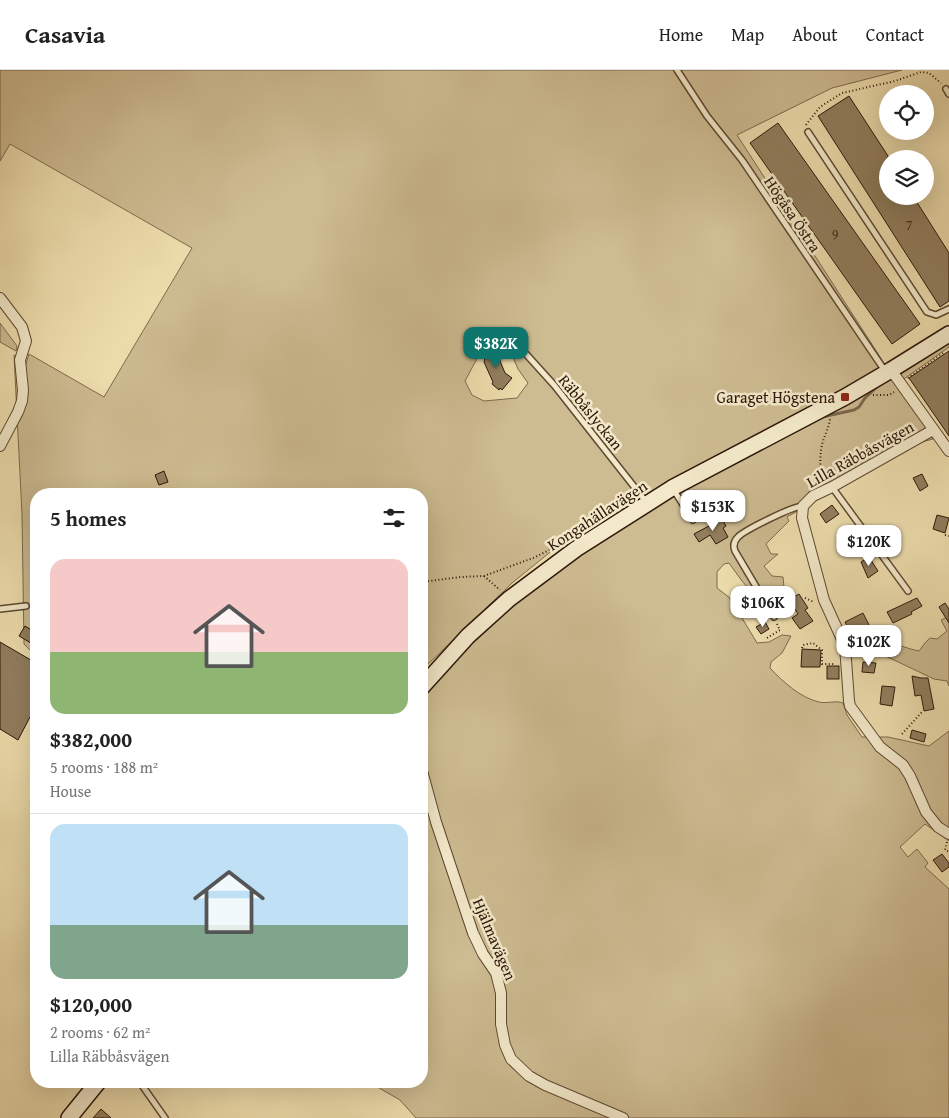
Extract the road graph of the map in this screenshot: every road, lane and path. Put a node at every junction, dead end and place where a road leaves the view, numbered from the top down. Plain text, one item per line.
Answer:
1 (677, 70) edge
2 (947, 91) edge
3 (808, 132) joint
4 (0, 298) edge
5 (949, 309) edge
6 (949, 334) edge
7 (508, 343) dead end
8 (949, 349) edge
9 (889, 372) junction
10 (900, 384) junction
11 (879, 395) dead end
12 (830, 417) dead end
13 (933, 430) junction
14 (0, 446) edge
15 (949, 451) edge
16 (832, 487) junction
17 (672, 488) junction
18 (821, 492) junction
19 (647, 503) junction
20 (803, 506) junction
21 (693, 520) dead end
22 (945, 535) dead end
23 (949, 536) edge
24 (576, 549) junction
25 (484, 576) junction
26 (428, 581) edge
27 (908, 591) dead end
28 (509, 599) junction
29 (26, 606) dead end
30 (0, 610) edge
31 (774, 616) joint
32 (767, 638) dead end
33 (802, 648) dead end
34 (834, 664) dead end
35 (428, 680) edge
36 (922, 712) dead end
37 (902, 734) dead end
38 (428, 793) edge
39 (949, 835) edge
40 (949, 852) edge
41 (93, 1088) edge
42 (144, 1088) edge
43 (69, 1118) edge
44 (165, 1118) edge
45 (623, 1118) edge

1 - 9 lane, Högåsa Östra
2 - 3 path
3 - 5 lane
4 - 14 street
6 - 9 street, Kongahällavägen
7 - 19 lane, Räbbåslyckan
8 - 10 path
9 - 10 street
9 - 17 street, Kongahällavägen
10 - 11 path
10 - 13 street
12 - 18 path
13 - 15 street
13 - 16 street, Lilla Räbbåsvägen
16 - 18 street, Lilla Räbbåsvägen
16 - 27 lane
17 - 19 street, Kongahällavägen
17 - 21 lane
18 - 20 street, Lilla Räbbåsvägen
19 - 24 street, Kongahällavägen
20 - 31 lane, Lilla Räbbåsvägen
20 - 39 street, Lilla Räbbåsvägen
22 - 23 path
24 - 25 path
24 - 28 street, Kongahällavägen
25 - 26 path
25 - 28 path
28 - 35 street, Kongahällavägen
29 - 30 lane
31 - 32 path
33 - 34 path
36 - 37 path
38 - 45 street, Hjälmavägen
39 - 40 path
41 - 43 street
42 - 44 lane

